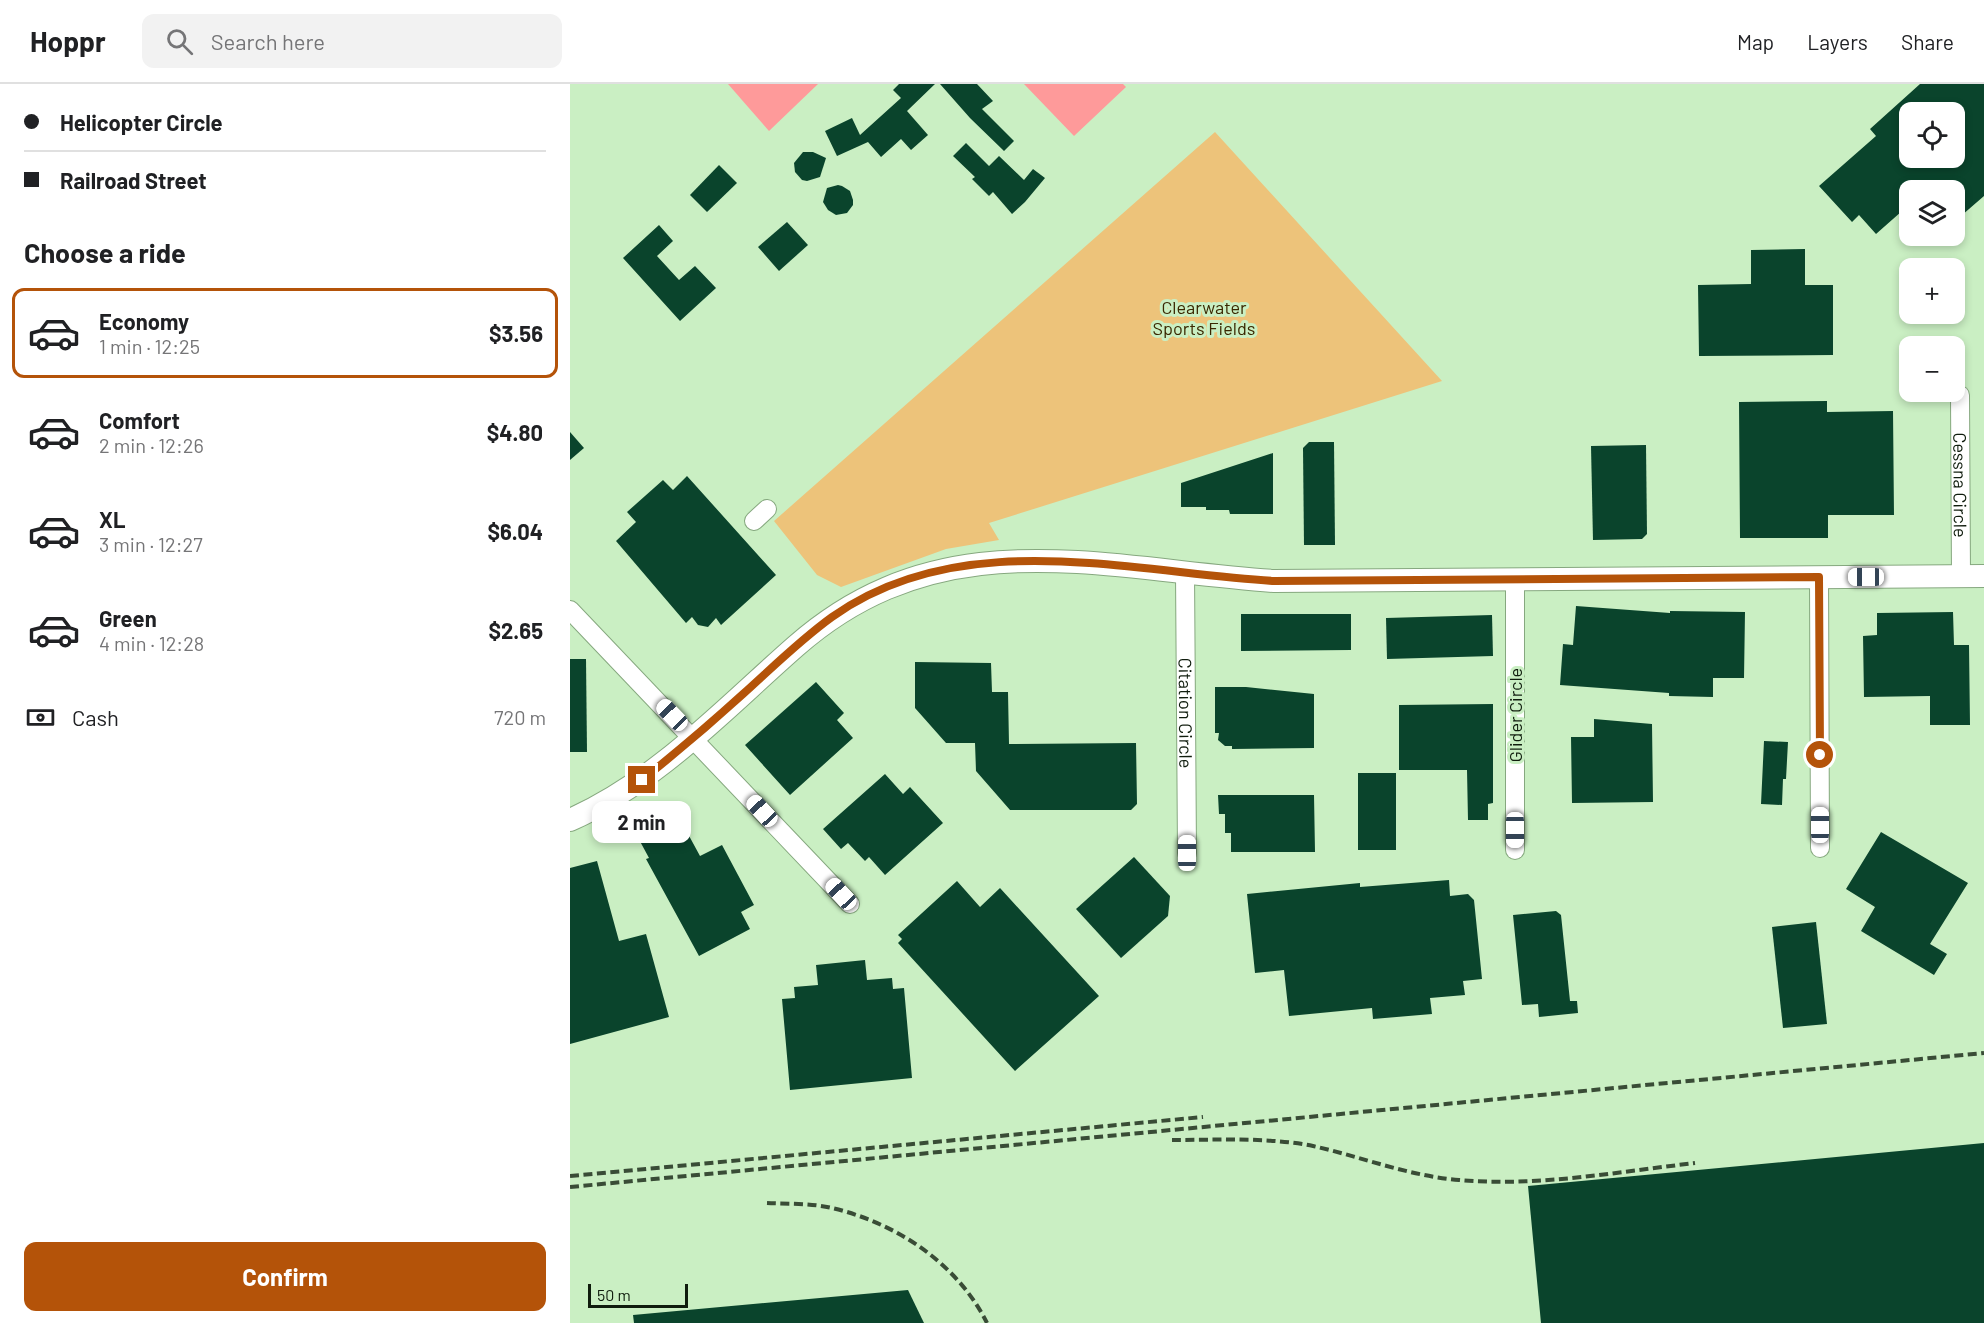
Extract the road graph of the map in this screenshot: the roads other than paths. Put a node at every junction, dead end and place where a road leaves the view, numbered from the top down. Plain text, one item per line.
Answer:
1 (1960, 402) edge
2 (1185, 572) junction
3 (1961, 576) junction
4 (1984, 576) edge
5 (1819, 577) junction
6 (1515, 580) junction
7 (570, 610) edge
8 (694, 739) junction
9 (570, 820) edge
10 (1820, 848) dead end
11 (1515, 850) dead end
12 (1187, 853) dead end
13 (850, 904) dead end

1 - 3 street, Cessna Circle
2 - 6 main road
2 - 8 main road
2 - 12 street, Citation Circle
3 - 4 main road
3 - 5 main road
5 - 6 main road
5 - 10 street
6 - 11 street, Glider Circle
7 - 8 street
8 - 9 main road
8 - 13 street

